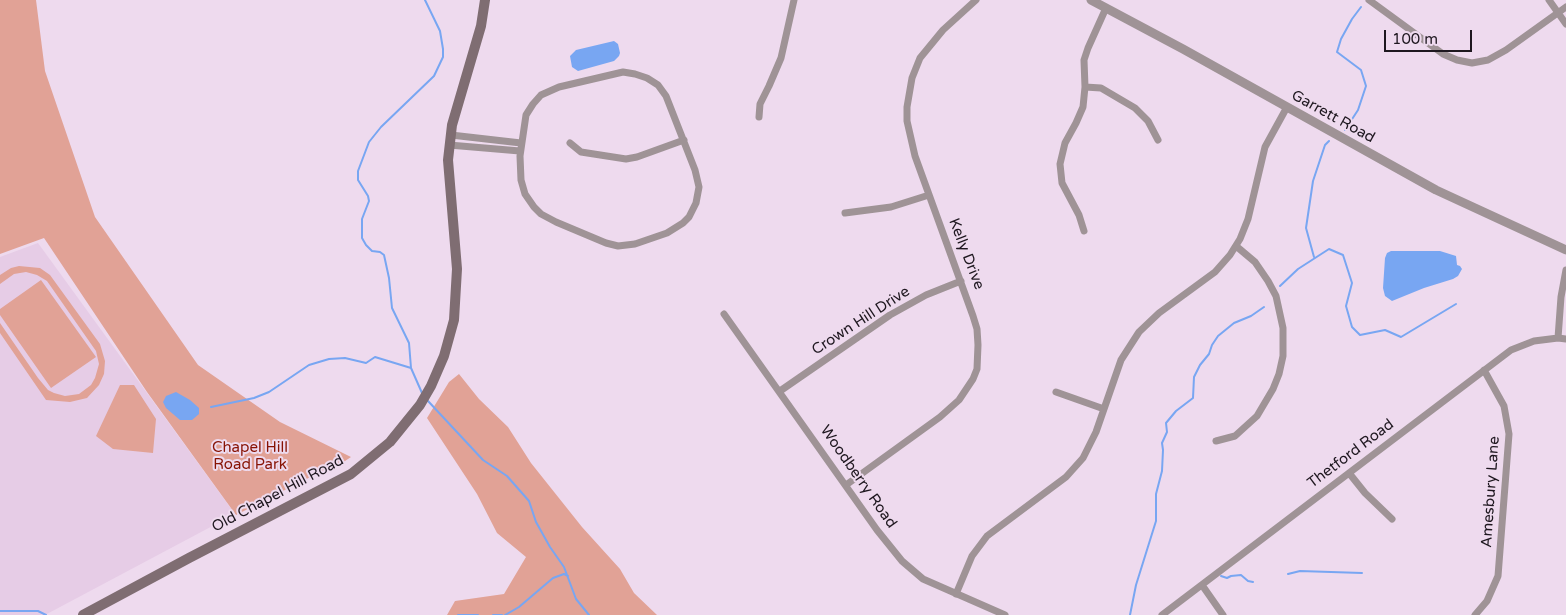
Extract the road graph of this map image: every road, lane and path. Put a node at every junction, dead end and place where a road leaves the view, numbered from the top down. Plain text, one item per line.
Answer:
1 (486, 0) edge
2 (794, 0) edge
3 (976, 0) edge
4 (1091, 0) edge
5 (1369, 0) edge
6 (1549, 0) edge
7 (1566, 7) edge
8 (1106, 8) junction
9 (1558, 13) junction
10 (1566, 24) edge
11 (1085, 87) junction
12 (1287, 107) junction
13 (759, 117) dead end
14 (486, 138) junction
15 (450, 140) junction
16 (684, 140) junction
17 (1158, 140) dead end
18 (521, 142) junction
19 (570, 143) dead end
20 (485, 148) junction
21 (520, 151) junction
22 (929, 195) junction
23 (845, 213) dead end
24 (1084, 231) dead end
25 (1236, 246) junction
26 (1566, 250) edge
27 (1566, 270) edge
28 (1566, 280) edge
29 (961, 281) junction
30 (724, 314) dead end
31 (1558, 338) junction
32 (1566, 339) edge
33 (1484, 370) junction
34 (780, 391) junction
35 (1056, 392) dead end
36 (1104, 409) junction
37 (1216, 441) dead end
38 (1349, 473) junction
39 (846, 485) junction
40 (1392, 519) dead end
41 (1202, 585) junction
42 (956, 594) junction
43 (83, 615) edge
44 (1005, 615) edge
45 (1162, 615) edge
46 (1223, 615) edge
47 (1475, 615) edge

1 - 15 main road, Old Chapel Hill Road
2 - 13 street
3 - 22 street, Kelly Drive
4 - 8 street, Garrett Road
5 - 9 street
6 - 9 street
7 - 9 street
8 - 11 street
8 - 12 street, Garrett Road
9 - 10 street
11 - 17 street
11 - 24 street
12 - 25 street
12 - 26 street, Garrett Road
14 - 15 street
14 - 18 street
14 - 20 street
15 - 20 street
15 - 43 main road, Old Chapel Hill Road
16 - 18 street
16 - 19 street
16 - 21 street
18 - 21 street
20 - 21 street
22 - 23 street
22 - 29 street, Kelly Drive
25 - 36 street
25 - 37 street
27 - 28 street
28 - 31 street
29 - 34 street, Crown Hill Drive
29 - 39 street, Kelly Drive
30 - 34 street, Woodberry Road
31 - 32 street, Thetford Road
31 - 33 street, Thetford Road
33 - 38 street, Thetford Road
33 - 47 street, Amesbury Lane
34 - 39 street, Woodberry Road
35 - 36 street
36 - 42 street
38 - 40 street
38 - 41 street, Thetford Road
39 - 42 street, Woodberry Road
41 - 45 street, Thetford Road
41 - 46 street
42 - 44 street, Woodberry Road

